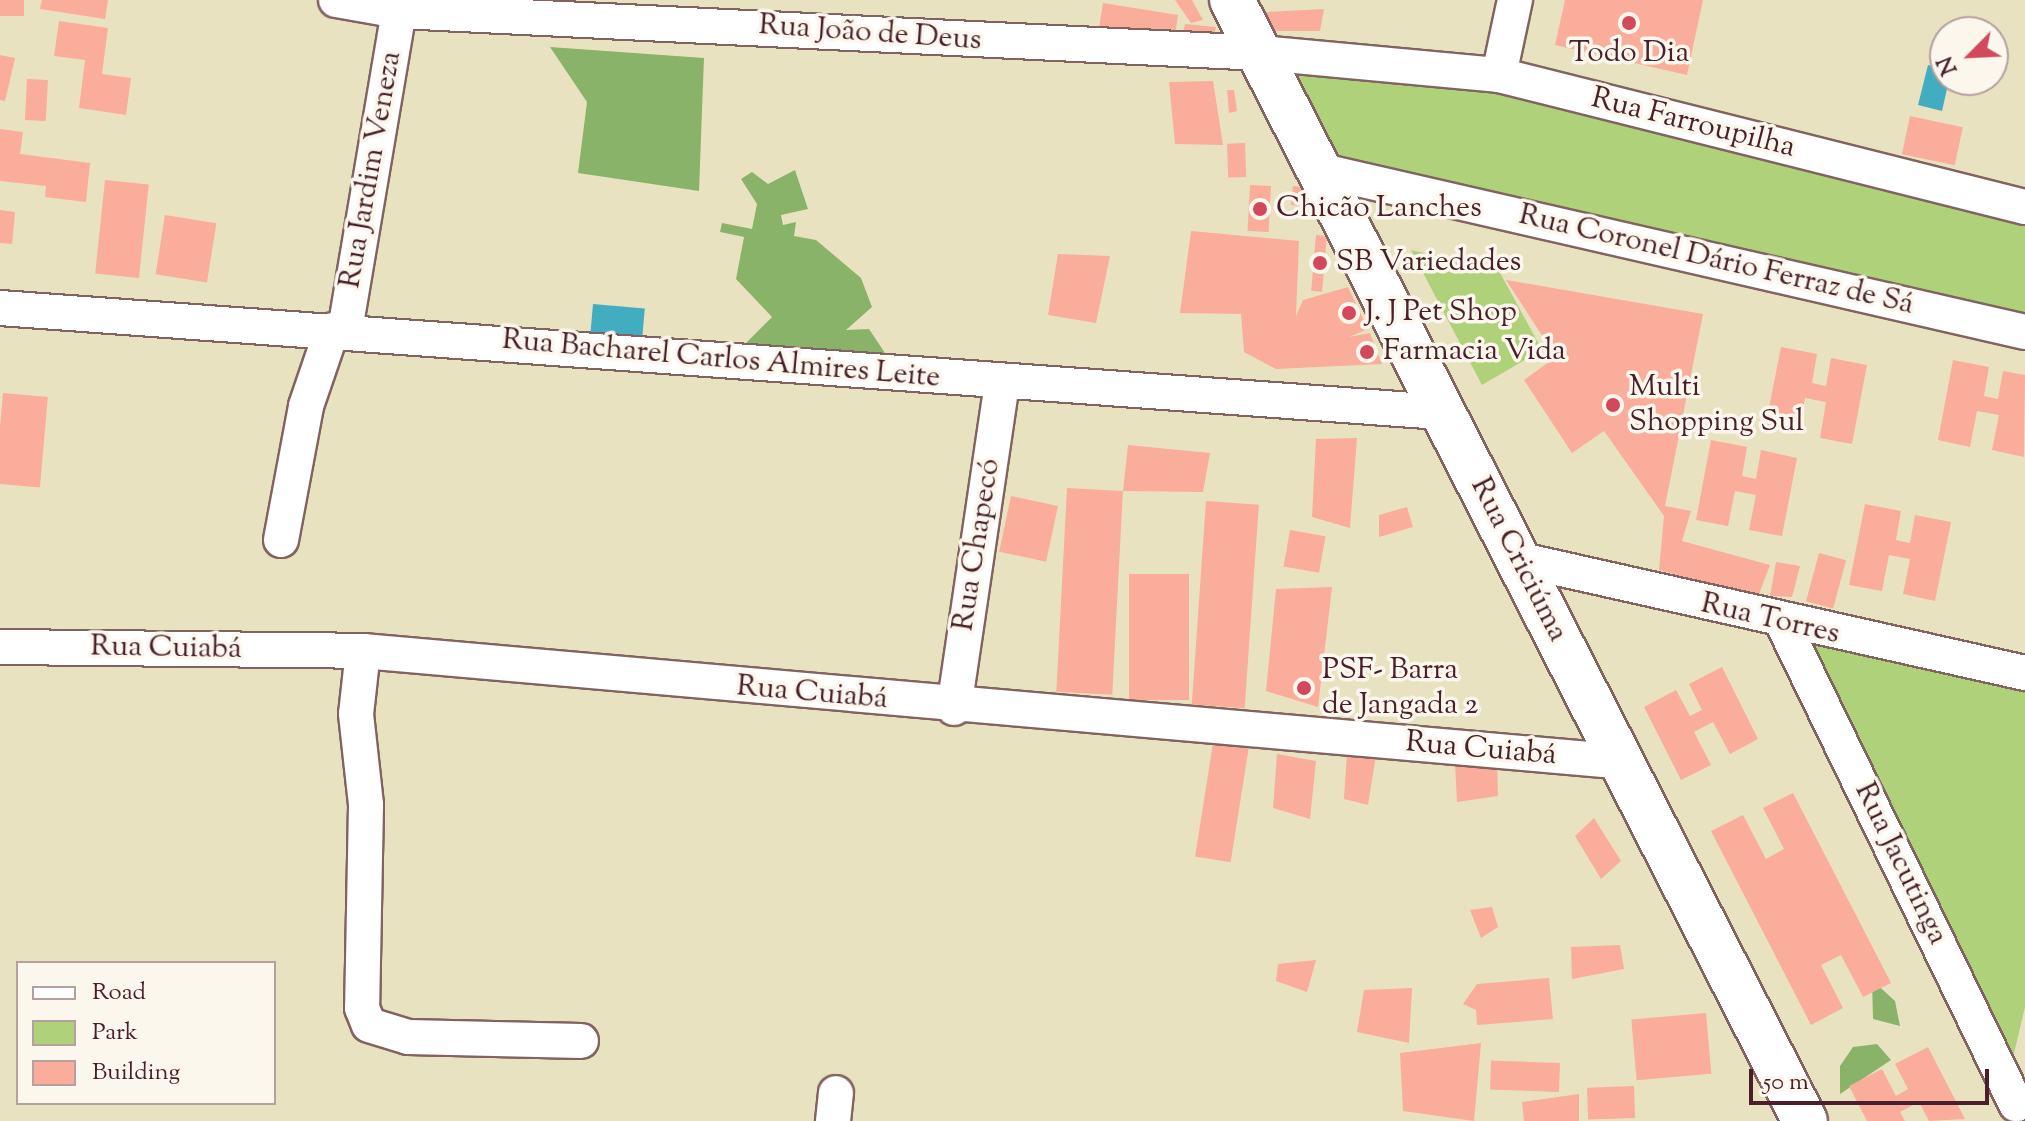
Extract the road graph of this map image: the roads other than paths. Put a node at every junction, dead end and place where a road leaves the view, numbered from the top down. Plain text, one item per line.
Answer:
1 (336, 0) edge
2 (1232, 0) edge
3 (1515, 0) edge
4 (385, 6) edge
5 (1261, 53) junction
6 (1499, 75) junction
7 (1314, 169) junction
8 (2025, 207) edge
9 (0, 308) edge
10 (339, 330) junction
11 (2025, 332) edge
12 (1002, 383) junction
13 (1442, 412) junction
14 (281, 540) dead end
15 (1517, 559) junction
16 (1783, 624) junction
17 (0, 647) edge
18 (363, 651) junction
19 (2025, 673) edge
20 (954, 708) junction
21 (1623, 762) junction
22 (581, 1041) dead end
23 (2025, 1066) edge
24 (2014, 1113) edge
25 (1805, 1121) edge

1 - 4 street, Rua João de Deus
2 - 5 main road, Rua Criciúma
3 - 6 street
4 - 5 street, Rua João de Deus
4 - 10 street, Rua Jardim Veneza
5 - 6 street, Rua Farroupilha
5 - 7 main road, Rua Criciúma
6 - 8 street, Rua Farroupilha
7 - 11 street, Rua Coronel Dário Ferraz de Sá
7 - 13 main road, Rua Criciúma
9 - 10 street, Rua Bacharel Carlos Almires Leite
10 - 12 street, Rua Bacharel Carlos Almires Leite
10 - 14 street, Rua Jardim Veneza
12 - 13 street, Rua Bacharel Carlos Almires Leite
12 - 20 street, Rua Chapecó
13 - 15 main road, Rua Criciúma
15 - 16 street, Rua Torres
15 - 21 main road, Rua Criciúma
16 - 19 street, Rua Torres
16 - 24 street, Rua Jacutinga
17 - 18 street, Rua Cuiabá
18 - 20 street, Rua Cuiabá
18 - 22 street
20 - 21 street, Rua Cuiabá
21 - 25 main road, Rua Criciúma
23 - 24 street

